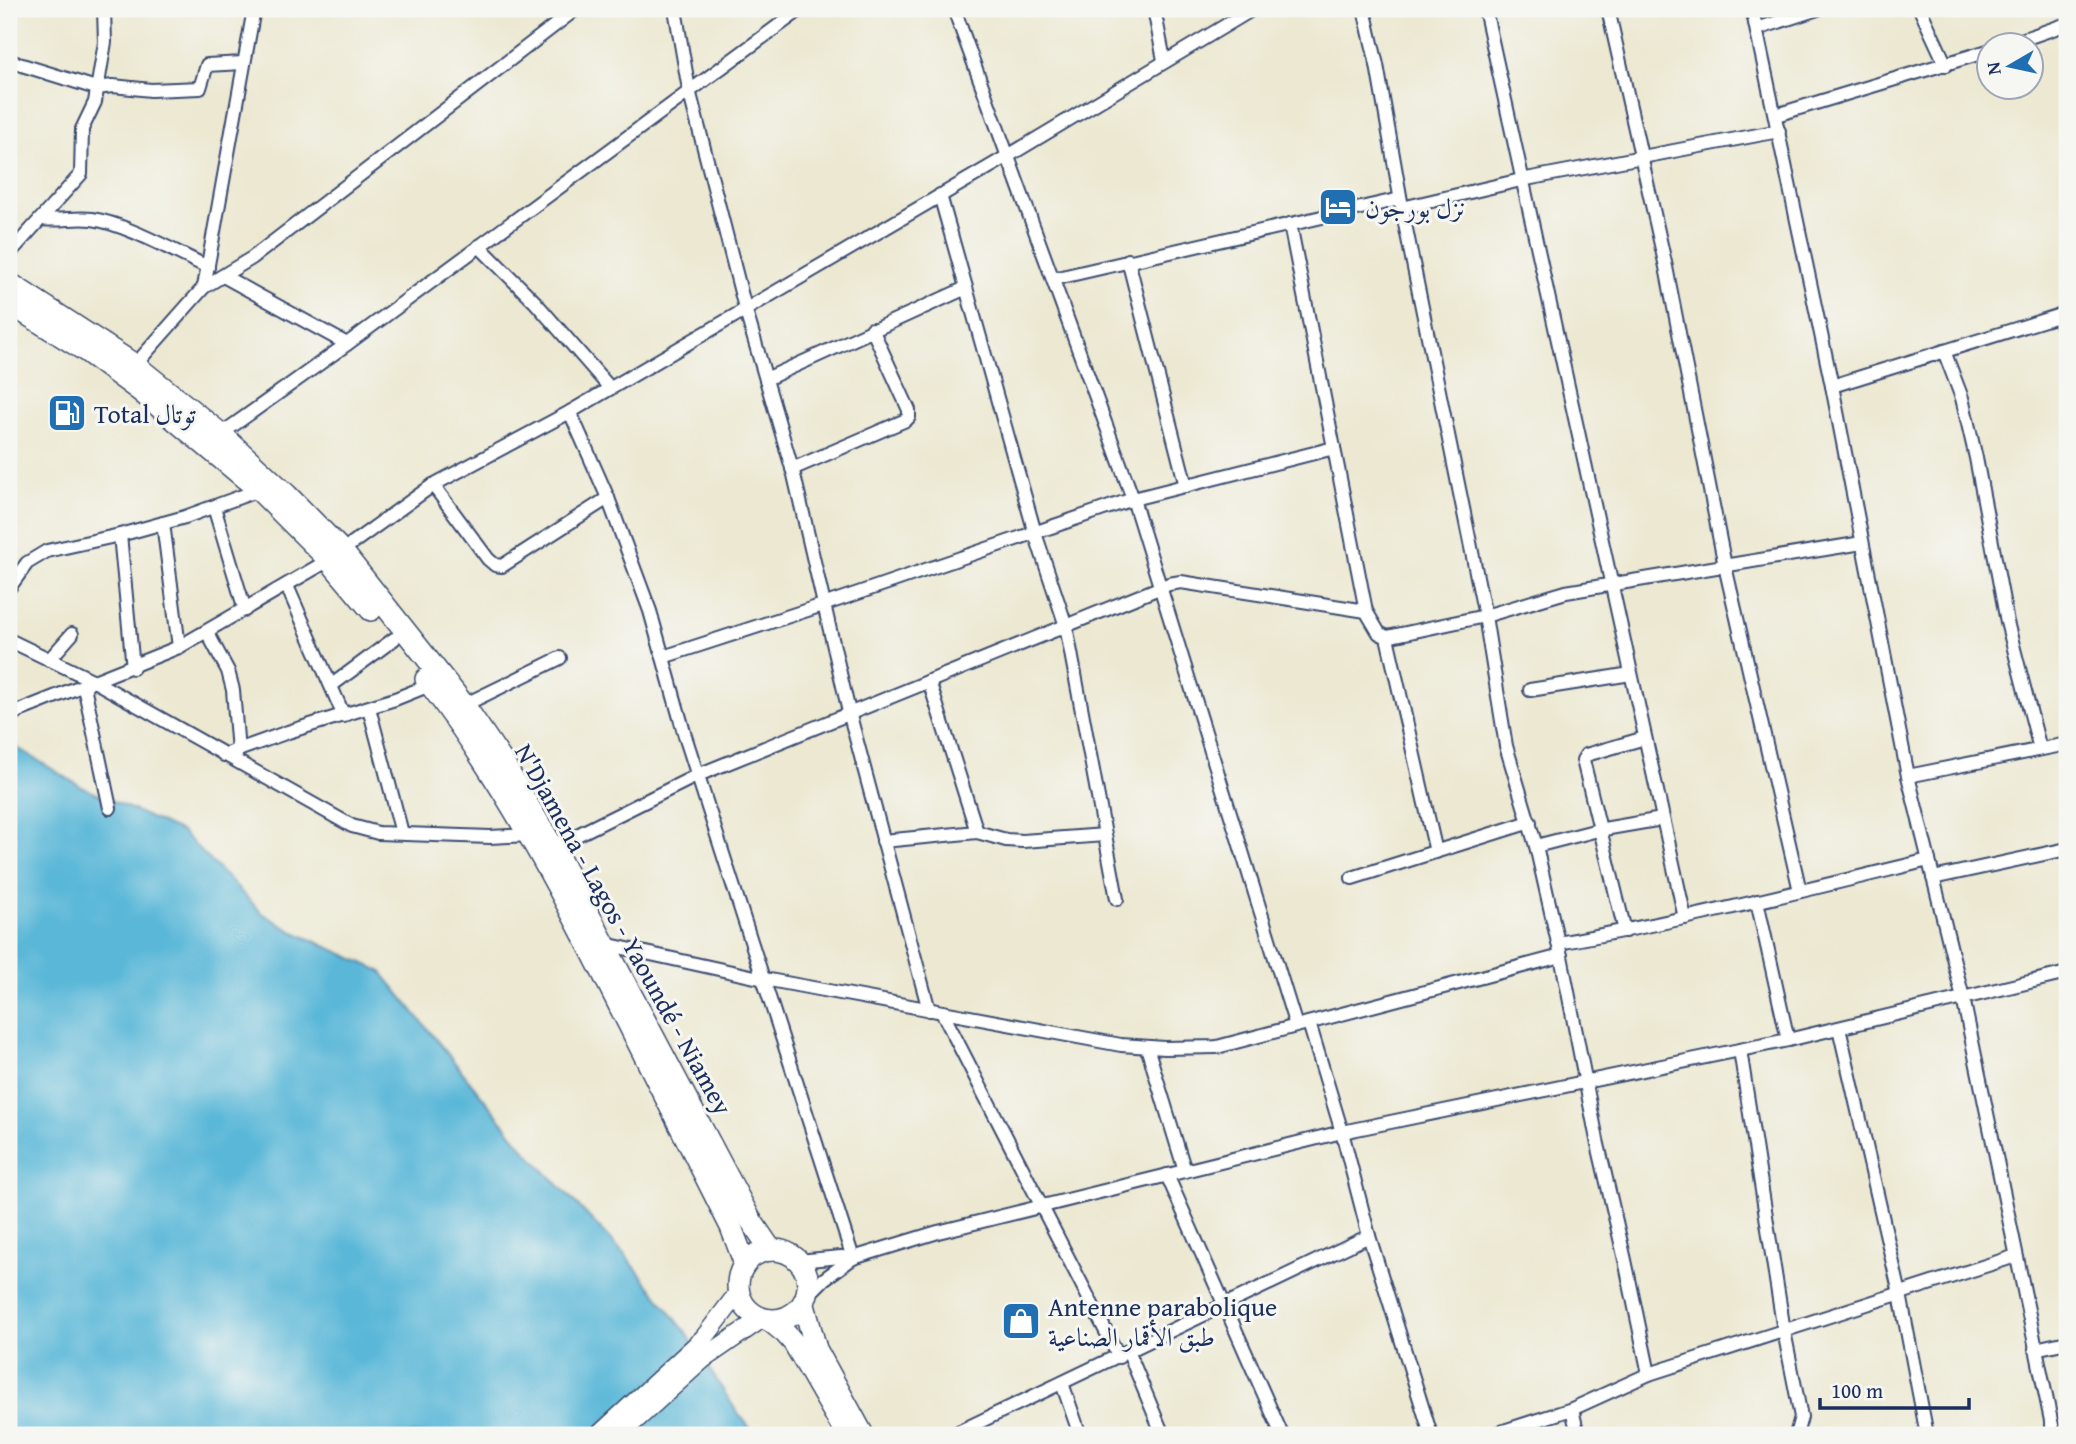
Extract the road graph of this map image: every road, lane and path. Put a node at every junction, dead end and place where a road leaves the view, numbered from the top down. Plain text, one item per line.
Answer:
1 (104, 9) edge
2 (254, 9) edge
3 (576, 9) edge
4 (675, 9) edge
5 (801, 9) edge
6 (954, 9) edge
7 (1154, 9) edge
8 (1253, 9) edge
9 (1364, 9) edge
10 (1485, 9) edge
11 (1608, 9) edge
12 (1752, 9) edge
13 (1818, 9) edge
14 (1920, 9) edge
15 (2067, 24) edge
16 (1756, 29) junction
17 (2044, 32) edge
18 (1974, 56) edge
19 (1164, 60) junction
20 (9, 61) edge
21 (243, 63) junction
22 (1946, 65) junction
23 (96, 88) junction
24 (689, 90) junction
25 (1776, 115) junction
26 (1779, 131) junction
27 (1009, 155) junction
28 (1641, 156) junction
29 (1521, 180) junction
30 (940, 195) junction
31 (1401, 203) junction
32 (43, 219) junction
33 (1290, 224) junction
34 (479, 246) junction
35 (9, 254) edge
36 (1128, 260) junction
37 (208, 267) junction
38 (225, 277) junction
39 (1053, 279) junction
40 (9, 283) edge
41 (204, 287) junction
42 (966, 288) junction
43 (9, 303) edge
44 (745, 308) junction
45 (2063, 314) edge
46 (872, 330) junction
47 (347, 344) junction
48 (2067, 345) edge
49 (1944, 351) junction
50 (135, 365) junction
51 (766, 379) junction
52 (1832, 386) junction
53 (610, 388) junction
54 (570, 412) junction
55 (221, 434) junction
56 (1334, 448) junction
57 (792, 469) junction
58 (433, 485) junction
59 (1186, 486) junction
60 (259, 490) junction
61 (608, 498) junction
62 (1133, 499) junction
63 (214, 507) junction
64 (163, 523) junction
65 (1035, 533) junction
66 (120, 535) junction
67 (1862, 543) junction
68 (335, 556) junction
69 (1726, 566) junction
70 (1611, 585) junction
71 (287, 586) junction
72 (1160, 587) junction
73 (9, 588) edge
74 (823, 605) junction
75 (245, 610) junction
76 (1366, 611) junction
77 (1486, 616) junction
78 (1066, 626) junction
79 (207, 632) junction
80 (72, 634) dead end
81 (1387, 637) junction
82 (394, 639) junction
83 (9, 640) edge
84 (179, 647) junction
85 (663, 657) junction
86 (561, 658) dead end
87 (49, 660) junction
88 (133, 668) junction
89 (1631, 674) junction
90 (929, 681) junction
91 (89, 683) junction
92 (332, 685) junction
93 (430, 685) junction
94 (1530, 690) dead end
95 (464, 705) junction
96 (369, 708) junction
97 (849, 712) junction
98 (9, 716) edge
99 (344, 716) junction
100 (1645, 738) junction
101 (2067, 744) edge
102 (2040, 749) junction
103 (238, 751) junction
104 (224, 755) junction
105 (698, 775) junction
106 (1908, 776) junction
107 (110, 808) dead end
108 (1662, 819) junction
109 (1530, 822) junction
110 (1598, 830) junction
111 (977, 832) junction
112 (402, 833) junction
113 (529, 835) junction
114 (1105, 835) junction
115 (883, 841) junction
116 (1536, 846) junction
117 (553, 847) junction
118 (2067, 849) edge
119 (1436, 852) junction
120 (1929, 860) junction
121 (1352, 878) dead end
122 (1933, 878) junction
123 (1800, 891) junction
124 (1117, 899) dead end
125 (1757, 901) junction
126 (1685, 918) junction
127 (1625, 931) junction
128 (605, 944) junction
129 (1560, 949) junction
130 (2067, 974) edge
131 (764, 979) junction
132 (1963, 998) junction
133 (929, 1010) junction
134 (942, 1012) junction
135 (1303, 1024) junction
136 (1839, 1028) junction
137 (1788, 1040) junction
138 (1147, 1047) junction
139 (1740, 1050) junction
140 (1586, 1083) junction
141 (1342, 1132) junction
142 (1185, 1171) junction
143 (1167, 1175) junction
144 (1042, 1206) junction
145 (1369, 1236) junction
146 (771, 1250) junction
147 (2016, 1256) junction
148 (853, 1258) junction
149 (798, 1261) junction
150 (745, 1264) junction
151 (739, 1292) junction
152 (1900, 1294) junction
153 (806, 1300) junction
154 (1224, 1304) junction
155 (765, 1320) junction
156 (1784, 1331) junction
157 (2067, 1342) edge
158 (2035, 1349) junction
159 (1123, 1354) junction
160 (1648, 1374) junction
161 (1062, 1383) junction
162 (1572, 1409) junction
163 (599, 1435) edge
164 (619, 1435) edge
165 (847, 1435) edge
166 (863, 1435) edge
167 (952, 1435) edge
168 (1080, 1435) edge
169 (1163, 1435) edge
170 (1282, 1435) edge
171 (1431, 1435) edge
172 (1491, 1435) edge
173 (1578, 1435) edge
174 (1796, 1435) edge
175 (1927, 1435) edge
176 (2054, 1435) edge

1 - 23 street
2 - 21 street
3 - 38 street
4 - 24 street
5 - 24 street
6 - 27 street
7 - 19 street
8 - 19 street
9 - 31 street
10 - 29 street
11 - 28 street
12 - 16 street
13 - 16 street
14 - 22 street
15 - 17 street
16 - 25 street
18 - 22 street
19 - 27 street
20 - 23 street
21 - 23 street
21 - 37 street
22 - 25 street
23 - 32 street
24 - 34 street
24 - 44 street
25 - 26 street
26 - 28 street
26 - 52 street
27 - 30 street
27 - 39 street
28 - 29 street
28 - 69 street
29 - 31 street
29 - 70 street
30 - 42 street
30 - 44 street
31 - 33 street
31 - 77 street
32 - 35 street
32 - 37 street
33 - 36 street
33 - 56 street
34 - 47 street
34 - 53 street
36 - 39 street
36 - 59 street
37 - 41 street
38 - 41 street
38 - 47 street
39 - 62 street
40 - 50 highway, N'Djamena - Lagos - Yaoundé - Niamey
41 - 50 street
42 - 46 street
42 - 65 street
43 - 60 highway, N'Djamena - Lagos - Yaoundé - Niamey
44 - 51 street
44 - 53 street
45 - 48 street
45 - 49 street
46 - 51 street
46 - 57 street
47 - 55 street
49 - 52 street
49 - 102 street
50 - 55 highway, N'Djamena - Lagos - Yaoundé - Niamey
51 - 57 street
52 - 67 street
53 - 54 street
54 - 58 street
54 - 61 street
55 - 68 highway, N'Djamena - Lagos - Yaoundé - Niamey
56 - 59 street
56 - 76 street
57 - 74 street
58 - 61 street
58 - 68 street
59 - 62 street
60 - 63 street
60 - 68 highway, N'Djamena - Lagos - Yaoundé - Niamey
61 - 85 street
62 - 65 street
62 - 72 street
63 - 64 street
63 - 75 street
64 - 66 street
64 - 84 street
65 - 74 street
65 - 78 street
66 - 73 street
66 - 88 street
67 - 69 street
67 - 106 street
68 - 71 street
68 - 82 highway, N'Djamena - Lagos - Yaoundé - Niamey
68 - 95 highway, N'Djamena - Lagos - Yaoundé - Niamey
69 - 70 street
69 - 123 street
70 - 77 street
70 - 89 street
71 - 75 street
71 - 92 street
72 - 76 street
72 - 78 street
72 - 135 street
74 - 85 street
74 - 97 street
75 - 79 street
76 - 81 street
77 - 81 street
77 - 109 street
78 - 90 street
78 - 114 street
79 - 84 street
79 - 103 street
80 - 87 street
81 - 119 street
82 - 92 street
82 - 93 highway, N'Djamena - Lagos - Yaoundé - Niamey
83 - 87 street
84 - 88 street
85 - 105 street
86 - 95 street
87 - 91 street
88 - 91 street
89 - 94 street
89 - 100 street
90 - 97 street
90 - 111 street
91 - 98 street
91 - 104 street
91 - 107 street
92 - 99 street
93 - 96 street
93 - 113 highway, N'Djamena - Lagos - Yaoundé - Niamey
95 - 117 highway, N'Djamena - Lagos - Yaoundé - Niamey
96 - 99 street
96 - 112 street
97 - 105 street
97 - 115 street
99 - 103 street
100 - 108 street
100 - 110 street
101 - 102 street
102 - 106 street
103 - 104 street
104 - 112 street
105 - 117 street
105 - 131 street
106 - 120 street
108 - 110 street
108 - 126 street
109 - 116 street
109 - 119 street
110 - 116 street
110 - 127 street
111 - 114 street
111 - 115 street
112 - 113 street
113 - 150 highway, N'Djamena - Lagos - Yaoundé - Niamey
114 - 124 street
115 - 133 street
116 - 129 street
117 - 128 highway, N'Djamena - Lagos - Yaoundé - Niamey
118 - 122 street
119 - 121 street
120 - 122 street
120 - 123 street
122 - 132 street
123 - 125 street
125 - 126 street
125 - 137 street
126 - 127 street
127 - 129 street
128 - 131 street
128 - 146 highway, N'Djamena - Lagos - Yaoundé - Niamey
129 - 135 street
129 - 140 street
130 - 132 street
131 - 133 street
131 - 148 street
132 - 136 street
132 - 147 street
133 - 134 street
134 - 138 street
134 - 144 street
135 - 138 street
135 - 141 street
136 - 137 street
136 - 152 street
137 - 139 street
138 - 142 street
139 - 140 street
139 - 156 street
140 - 141 street
140 - 160 street
141 - 142 street
141 - 145 street
142 - 143 street
143 - 144 street
143 - 154 street
144 - 148 street
144 - 159 street
145 - 154 street
145 - 171 street
146 - 149 highway
146 - 150 highway
147 - 152 street
147 - 158 street
148 - 149 street
148 - 153 street
149 - 153 highway
150 - 151 highway
151 - 155 highway
151 - 163 main road
152 - 156 street
152 - 175 street
153 - 155 highway
153 - 166 highway
154 - 159 street
154 - 170 street
155 - 164 main road
155 - 165 highway
156 - 160 street
156 - 174 street
157 - 158 street
158 - 176 street
159 - 161 street
159 - 169 street
160 - 162 street
161 - 167 street
161 - 168 street
162 - 172 street
162 - 173 street

